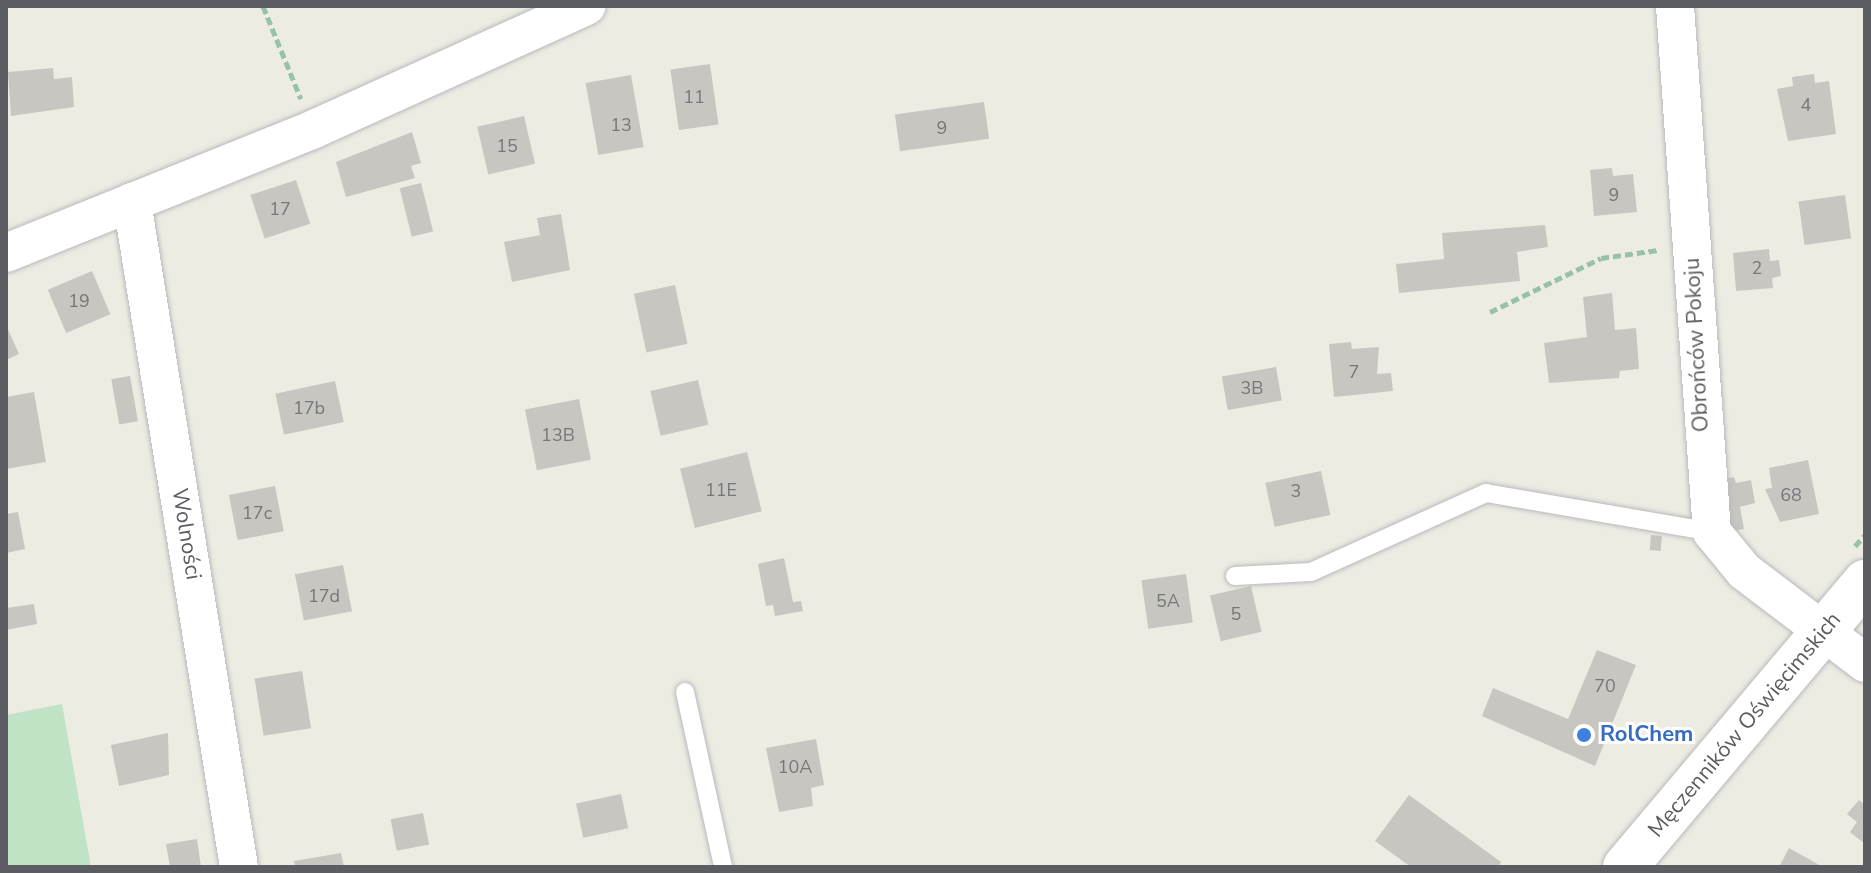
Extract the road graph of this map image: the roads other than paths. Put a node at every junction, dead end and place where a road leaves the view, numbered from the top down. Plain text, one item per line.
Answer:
1 (586, 6) edge
2 (1675, 6) edge
3 (132, 202) junction
4 (6, 253) edge
5 (1712, 532) junction
6 (1235, 576) dead end
7 (1865, 582) edge
8 (1822, 633) junction
9 (1865, 663) edge
10 (685, 692) dead end
11 (239, 867) edge
12 (723, 867) edge
13 (1625, 867) edge

1 - 3 street
2 - 5 street, Obrońców Pokoju
3 - 4 street
3 - 11 street, Wolności
5 - 6 lane
5 - 8 street
7 - 8 main road, Męczenników Oświęcimskich
8 - 9 street
8 - 13 main road, Męczenników Oświęcimskich
10 - 12 lane

